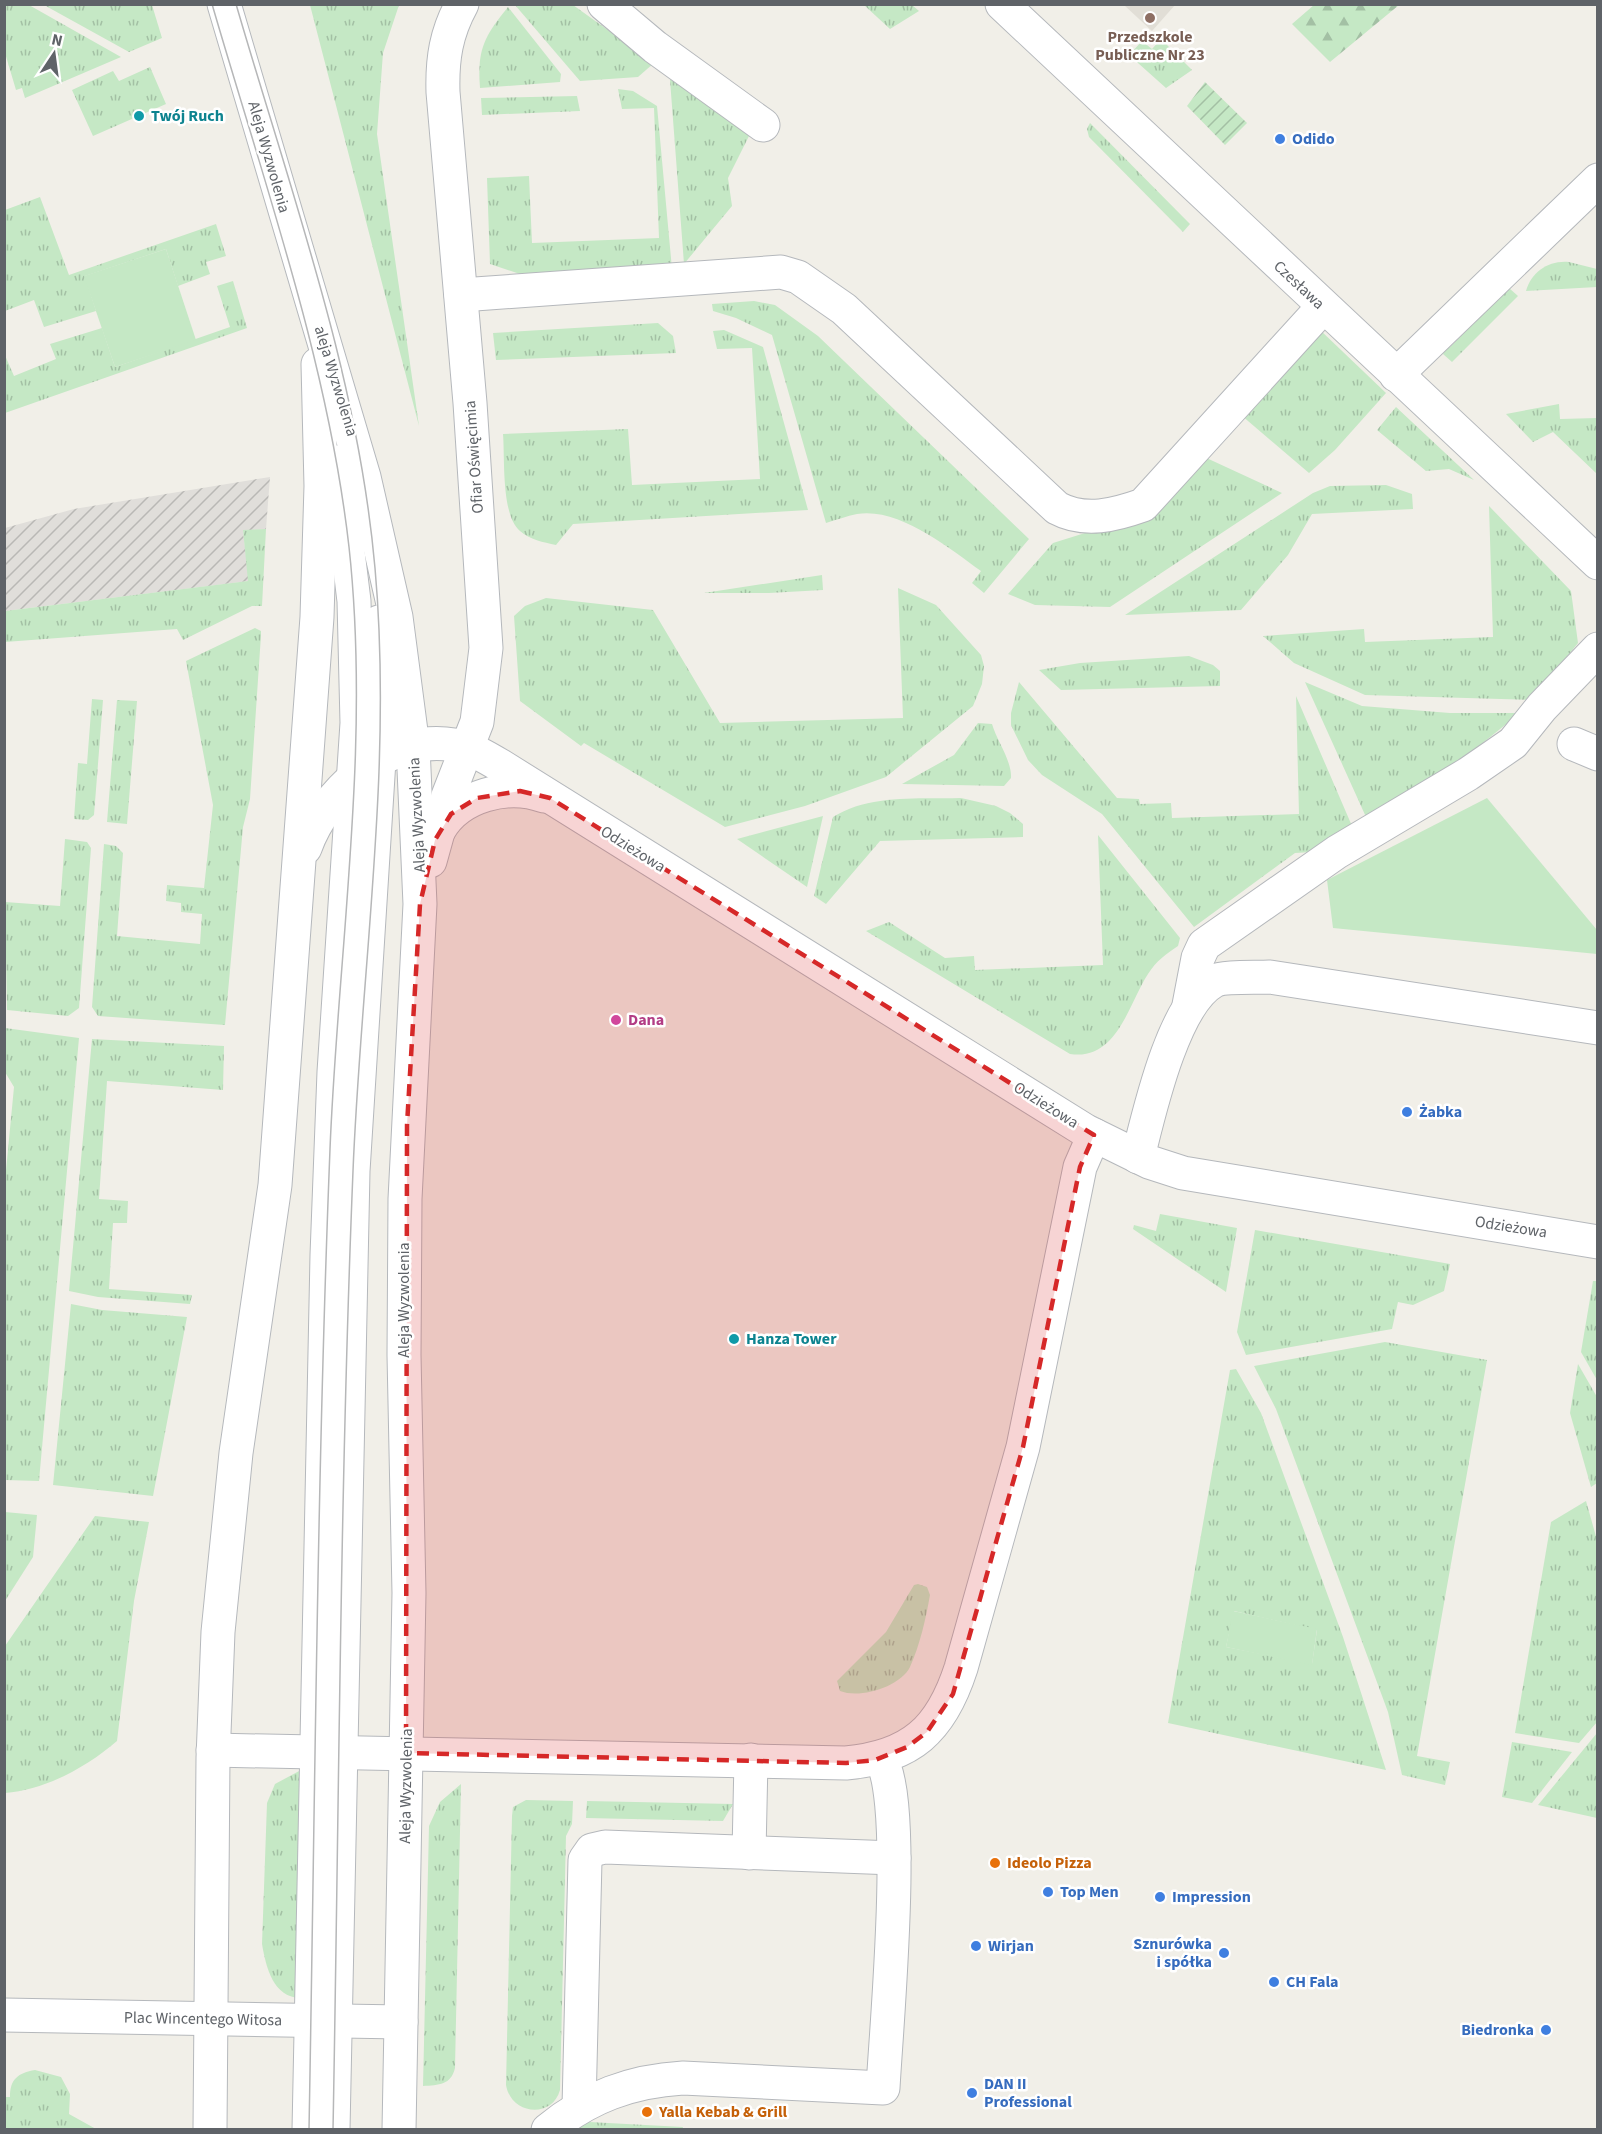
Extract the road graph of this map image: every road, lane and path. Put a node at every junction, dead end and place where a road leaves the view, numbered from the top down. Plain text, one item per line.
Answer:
1 (224, 4) edge
2 (462, 4) edge
3 (604, 4) edge
4 (1002, 4) edge
5 (763, 125) dead end
6 (1598, 180) edge
7 (461, 295) junction
8 (1323, 307) junction
9 (314, 310) junction
10 (1396, 375) junction
11 (319, 378) junction
12 (322, 444) joint
13 (364, 477) junction
14 (1598, 563) edge
15 (1598, 649) edge
16 (413, 747) junction
17 (467, 748) junction
18 (367, 770) junction
19 (558, 802) junction
20 (435, 840) junction
21 (296, 894) junction
22 (420, 904) junction
23 (1189, 1005) junction
24 (1598, 1028) edge
25 (1094, 1135) junction
26 (1138, 1157) junction
27 (1598, 1242) edge
28 (213, 1750) junction
29 (328, 1752) junction
30 (406, 1754) junction
31 (880, 1758) junction
32 (752, 1760) junction
33 (749, 1853) junction
34 (894, 1858) junction
35 (4, 2015) edge
36 (211, 2019) junction
37 (323, 2021) junction
38 (401, 2022) junction
39 (579, 2107) junction
40 (210, 2130) edge
41 (309, 2130) edge
42 (333, 2130) edge
43 (399, 2130) edge
44 (548, 2130) edge

1 - 9 street, Aleja Wyzwolenia
2 - 7 street, Ofiar Oświęcimia
3 - 5 street
4 - 8 street, Czesława
6 - 10 street
7 - 8 street
7 - 17 street, Ofiar Oświęcimia
8 - 10 street, Czesława
9 - 11 street, aleja Wyzwolenia
9 - 13 street, aleja Wyzwolenia
10 - 14 street, Czesława
11 - 12 street, aleja Wyzwolenia
11 - 18 street
12 - 21 street, Aleja Wyzwolenia
13 - 16 street, Aleja Wyzwolenia
13 - 18 street
15 - 23 street
16 - 17 street, Odzieżowa
16 - 18 street, aleja Wyzwolenia
16 - 22 street, Aleja Wyzwolenia
17 - 19 street, Odzieżowa
17 - 20 street, Ofiar Oświęcimia
18 - 21 street, aleja Wyzwolenia
18 - 29 street
19 - 20 street, Odzieżowa
19 - 25 street, Odzieżowa
20 - 22 street, Ofiar Oświęcimia
21 - 28 street, Aleja Wyzwolenia
22 - 30 street, Aleja Wyzwolenia
23 - 24 street
23 - 26 street
25 - 26 street, Odzieżowa
25 - 31 street
26 - 27 street, Odzieżowa
28 - 29 street
28 - 36 street, Aleja Wyzwolenia
29 - 30 street
29 - 37 street
30 - 32 street
30 - 38 street, Aleja Wyzwolenia
31 - 32 street
31 - 34 street
32 - 33 street
33 - 34 street
33 - 39 street
34 - 39 street
35 - 36 street, Plac Wincentego Witosa
36 - 37 street, Plac Wincentego Witosa
36 - 40 street
37 - 38 street, Plac Wincentego Witosa
37 - 41 street
37 - 42 street
38 - 43 street, Aleja Wyzwolenia
39 - 44 street

